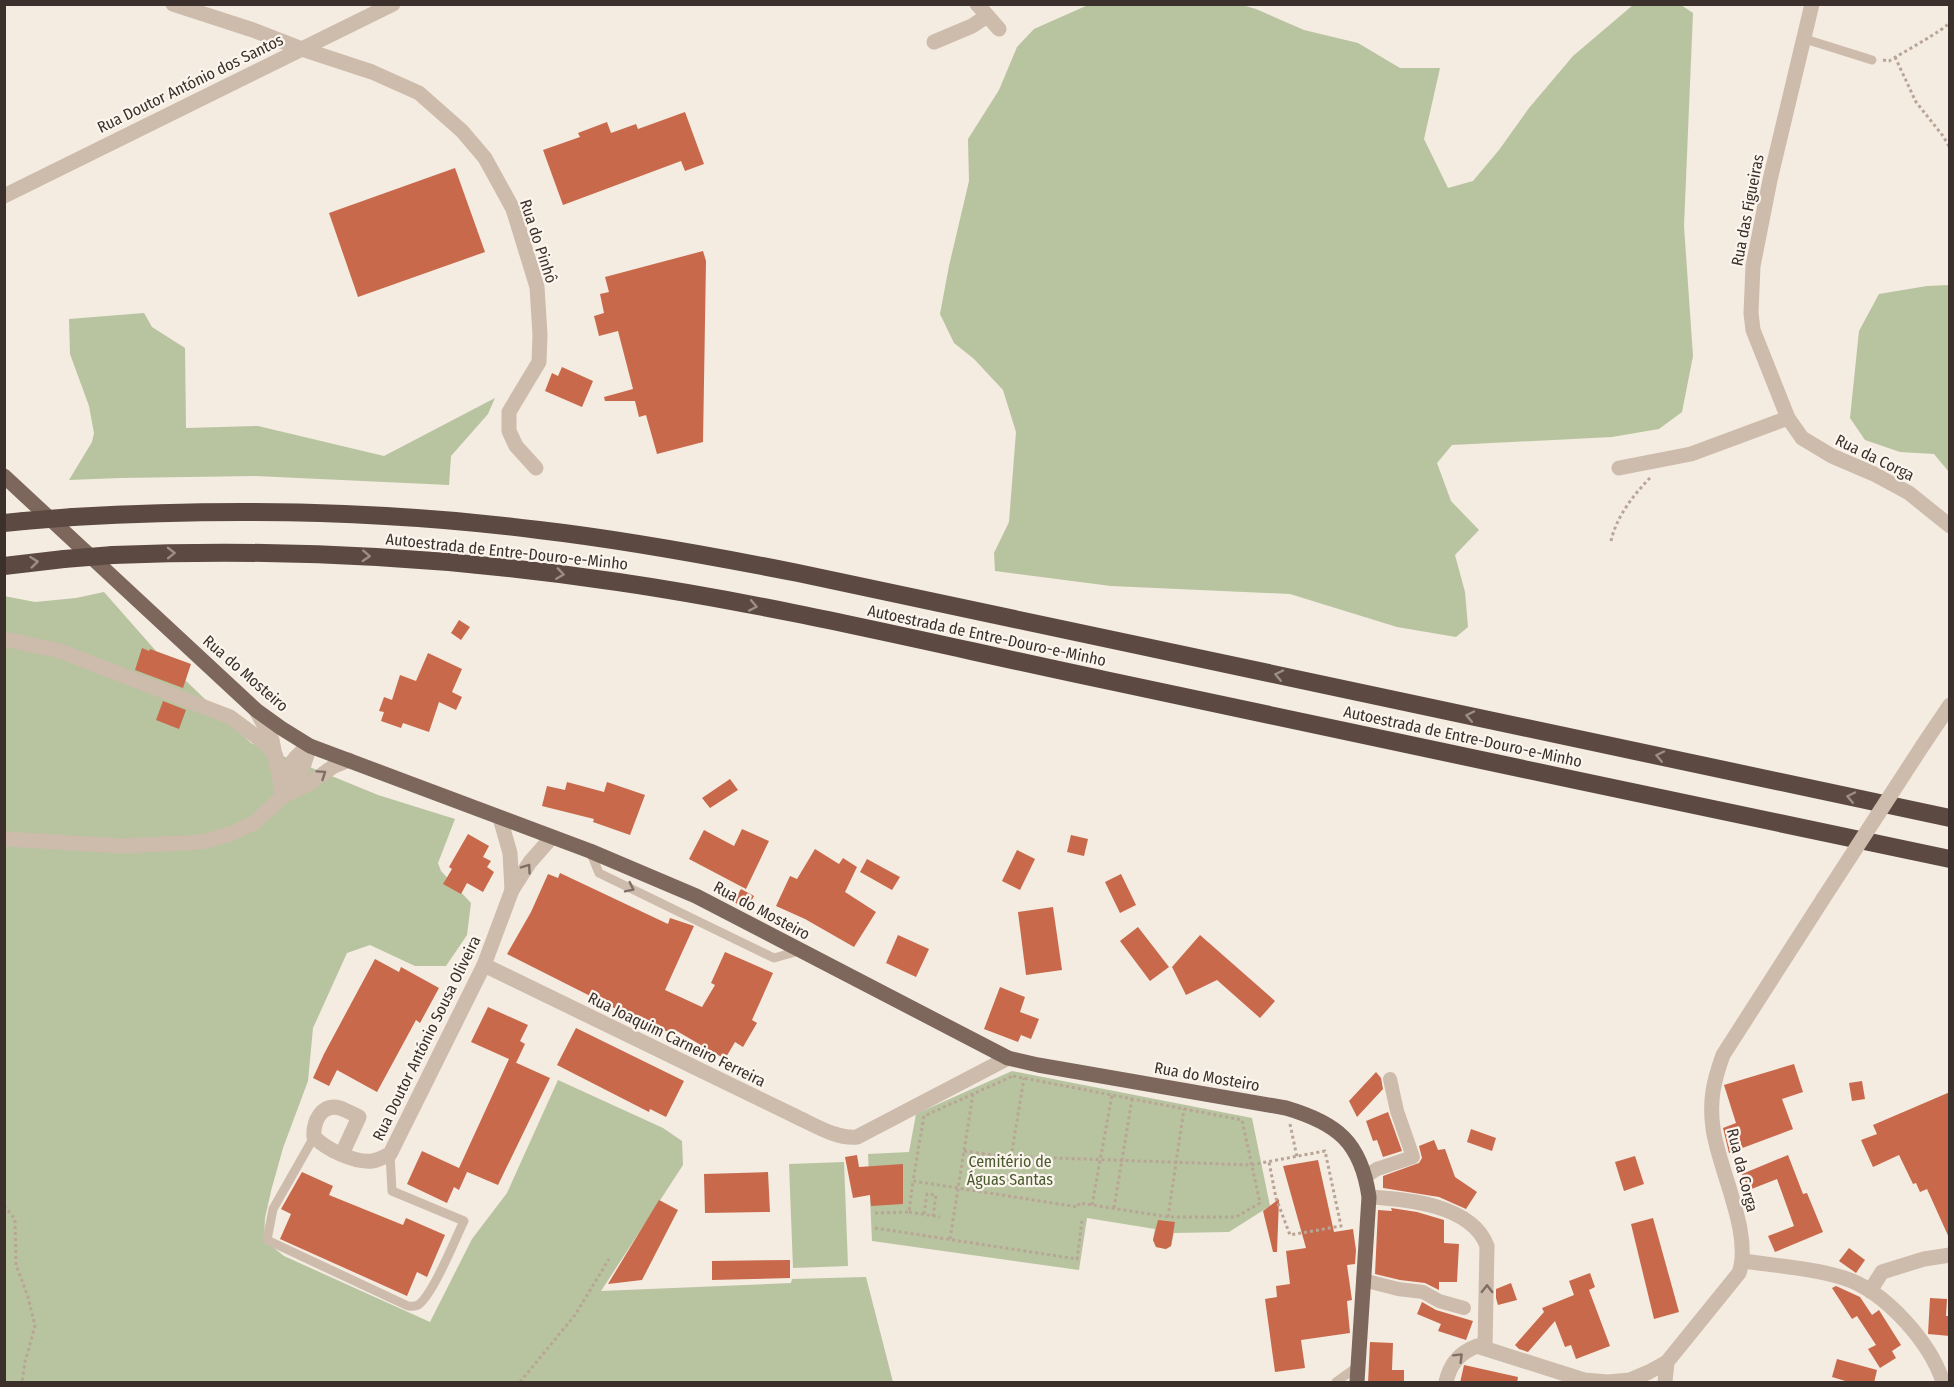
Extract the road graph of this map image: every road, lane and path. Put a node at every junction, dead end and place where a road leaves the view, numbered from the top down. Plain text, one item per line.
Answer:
1 (173, 4) edge
2 (393, 4) edge
3 (1812, 4) edge
4 (982, 10) edge
5 (1950, 22) edge
6 (999, 29) dead end
7 (1805, 39) junction
8 (934, 42) dead end
9 (302, 49) junction
10 (1895, 57) junction
11 (1872, 60) joint
12 (1950, 148) edge
13 (4, 196) edge
14 (1788, 418) junction
15 (1668, 459) junction
16 (536, 468) dead end
17 (1619, 468) dead end
18 (4, 477) edge
19 (4, 523) edge
20 (1950, 526) edge
21 (1611, 541) dead end
22 (4, 566) edge
23 (4, 639) edge
24 (1950, 705) edge
25 (256, 710) junction
26 (310, 746) junction
27 (276, 756) junction
28 (349, 760) junction
29 (289, 792) junction
30 (500, 818) junction
31 (1950, 818) edge
32 (552, 837) junction
33 (4, 840) edge
34 (590, 851) junction
35 (1950, 859) edge
36 (512, 890) junction
37 (799, 951) junction
38 (484, 965) junction
39 (1008, 1058) junction
40 (1024, 1078) junction
41 (1390, 1079) dead end
42 (973, 1094) junction
43 (1112, 1095) junction
44 (1132, 1099) junction
45 (1286, 1108) junction
46 (1184, 1109) junction
47 (314, 1137) junction
48 (964, 1151) junction
49 (342, 1154) junction
50 (390, 1154) junction
51 (1011, 1157) junction
52 (1297, 1157) junction
53 (1100, 1160) junction
54 (1122, 1161) junction
55 (1269, 1162) junction
56 (1176, 1163) junction
57 (1251, 1165) junction
58 (1366, 1176) junction
59 (913, 1181) junction
60 (958, 1188) junction
61 (1369, 1197) junction
62 (1092, 1205) junction
63 (4, 1206) edge
64 (1114, 1208) junction
65 (909, 1212) junction
66 (875, 1213) dead end
67 (924, 1214) junction
68 (933, 1216) junction
69 (940, 1217) dead end
70 (1168, 1217) junction
71 (1082, 1221) dead end
72 (875, 1228) dead end
73 (950, 1239) junction
74 (1950, 1255) edge
75 (609, 1259) dead end
76 (1743, 1261) junction
77 (1363, 1280) junction
78 (1870, 1291) junction
79 (1464, 1308) dead end
80 (1485, 1347) junction
81 (1667, 1362) junction
82 (1357, 1375) edge
83 (22, 1383) edge
84 (520, 1383) edge
85 (1336, 1383) edge
86 (1446, 1383) edge
87 (1665, 1383) edge
88 (1942, 1383) edge

1 - 9 street, Rua do Pinhô
2 - 9 street, Rua Doutor António dos Santos
3 - 7 street, Rua das Figueiras
4 - 6 street
4 - 8 street
5 - 10 path
7 - 11 lane
7 - 14 street, Rua das Figueiras
9 - 13 street, Rua Doutor António dos Santos
9 - 16 street, Rua do Pinhô
10 - 11 path
10 - 12 path
14 - 15 street
14 - 20 street, Rua da Corga
15 - 17 street
15 - 21 path
18 - 25 main road, Rua do Mosteiro
31 -> 19 highway, Autoestrada de Entre-Douro-e-Minho, bridge
22 -> 35 highway, Autoestrada de Entre-Douro-e-Minho, bridge
23 - 27 street
24 - 76 street, Rua da Corga, bridge
25 - 26 main road, Rua do Mosteiro
25 - 27 street
26 - 28 main road, Rua do Mosteiro
26 - 29 street
27 - 29 street
29 -> 28 street
28 - 30 main road, Rua do Mosteiro
29 - 33 street
30 - 32 main road, Rua do Mosteiro
30 - 36 street, Rua Doutor António Sousa Oliveira
32 - 34 main road, Rua do Mosteiro
36 -> 32 street, Rua Doutor António Sousa Oliveira
34 - 37 main road, Rua do Mosteiro
34 -> 37 lane
36 - 38 street, Rua Doutor António Sousa Oliveira
37 - 39 main road, Rua do Mosteiro
38 - 39 street, Rua Joaquim Carneiro Ferreira
38 - 50 street, Rua Doutor António Sousa Oliveira
39 - 45 main road, Rua do Mosteiro
40 - 42 path
40 - 43 path
40 - 51 path
41 - 58 street
42 - 48 path
42 - 59 path
43 - 44 path
43 - 53 path
44 - 46 path
44 - 54 path
45 - 52 path
45 - 58 main road, Rua do Mosteiro
46 - 56 path
46 - 57 path
47 - 49 street, Rua Doutor António Sousa Oliveira
47 - 49 street, Rua Doutor António Sousa Oliveira
47 - 50 lane
48 - 51 path
48 - 60 path
49 - 50 street, Rua Doutor António Sousa Oliveira
51 - 53 path
52 - 55 path
52 - 55 path
53 - 54 path
53 - 62 path
54 - 56 path
54 - 64 path
55 - 57 path
56 - 57 path
56 - 70 path
57 - 70 path
58 - 61 main road, Rua do Mosteiro
59 - 60 path
59 - 65 path
60 - 62 path
60 - 73 path
61 - 77 main road, Rua do Mosteiro
80 -> 61 street
62 - 64 path
63 - 83 path
64 - 70 path
65 - 66 path
65 - 67 path
67 - 68 path
67 - 68 path
68 - 69 path
71 - 73 path
72 - 73 path
74 - 78 street
75 - 84 path
76 - 78 street
76 - 81 street
77 - 79 street
77 - 82 main road, Rua do Mosteiro
78 - 88 street
80 - 81 street
86 -> 80 street
81 - 87 street
82 - 85 lane

